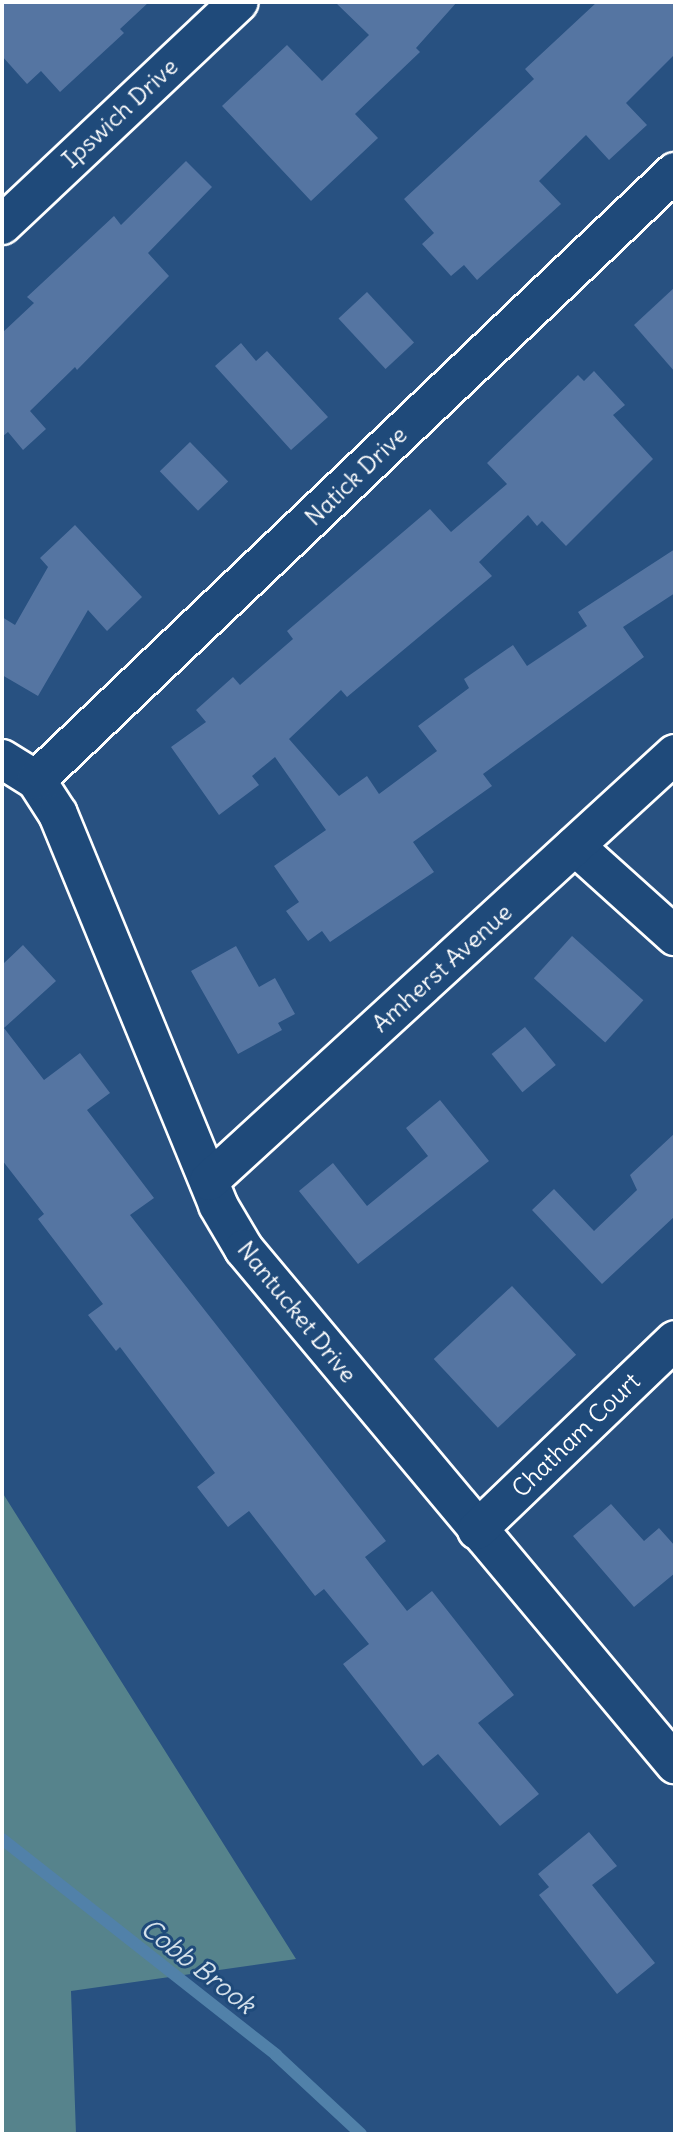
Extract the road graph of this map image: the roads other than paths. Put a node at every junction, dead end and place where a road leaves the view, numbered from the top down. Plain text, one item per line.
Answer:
1 (239, 2) edge
2 (675, 172) edge
3 (2, 225) edge
4 (675, 754) edge
5 (2, 759) edge
6 (36, 780) junction
7 (575, 846) junction
8 (675, 936) edge
9 (209, 1181) junction
10 (675, 1340) edge
11 (477, 1530) junction
12 (675, 1764) edge

1 - 3 street, Ipswich Drive
2 - 6 street, Natick Drive
4 - 7 street, Amherst Avenue
5 - 6 street, Nantucket Drive
6 - 9 street, Nantucket Drive
7 - 8 street
7 - 9 street, Amherst Avenue
9 - 11 street, Nantucket Drive
10 - 11 street, Chatham Court
11 - 12 street, Nantucket Drive

